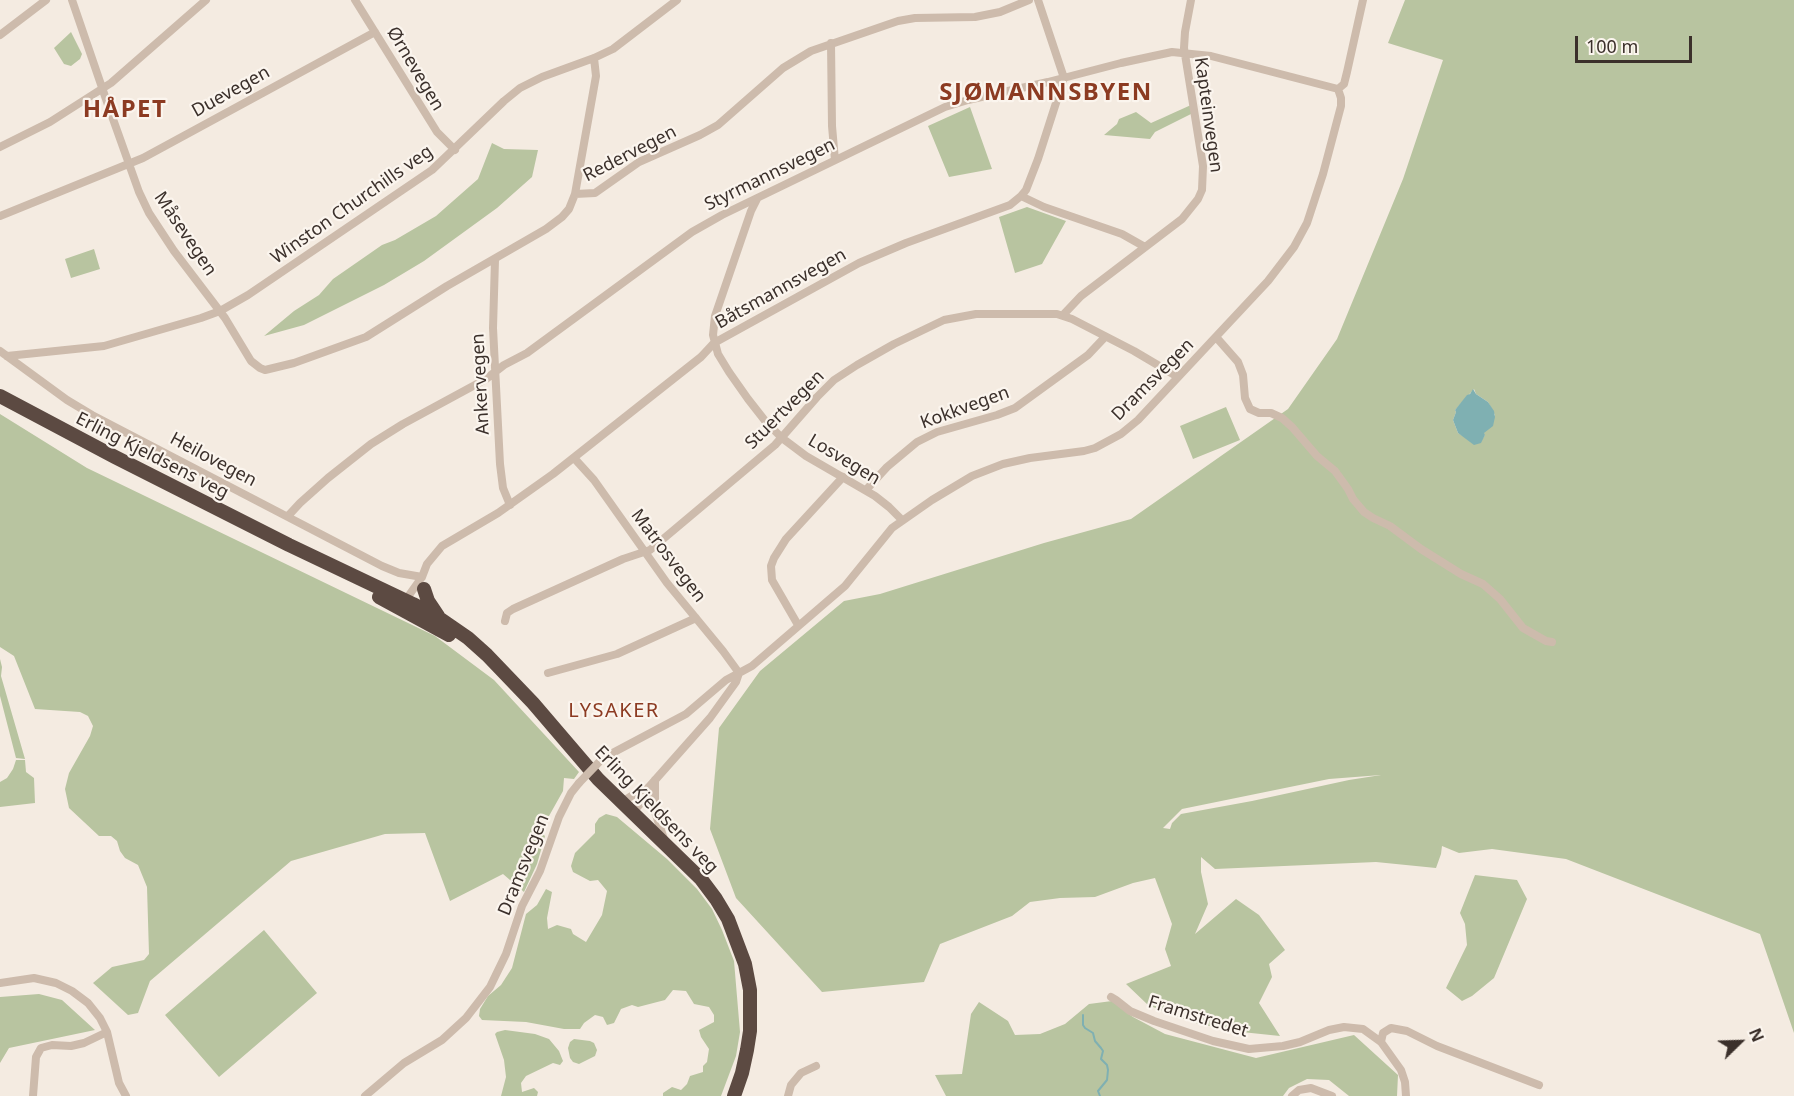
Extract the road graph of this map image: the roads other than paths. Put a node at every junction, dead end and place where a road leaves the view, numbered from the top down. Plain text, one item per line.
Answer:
1 (46, 0) edge
2 (72, 0) edge
3 (206, 0) edge
4 (355, 0) edge
5 (677, 0) edge
6 (1029, 0) edge
7 (1038, 0) edge
8 (1191, 0) edge
9 (1363, 0) edge
10 (375, 32) junction
11 (0, 35) edge
12 (831, 43) junction
13 (1184, 52) junction
14 (594, 58) junction
15 (1064, 78) junction
16 (102, 89) junction
17 (1338, 89) junction
18 (0, 147) edge
19 (454, 150) junction
20 (835, 160) junction
21 (129, 163) junction
22 (575, 194) junction
23 (1021, 196) junction
24 (758, 199) junction
25 (0, 216) edge
26 (1145, 247) junction
27 (495, 260) junction
28 (220, 311) junction
29 (1063, 315) junction
30 (1105, 337) junction
31 (1216, 337) junction
32 (714, 343) junction
33 (3, 354) edge
34 (496, 372) junction
35 (1178, 377) junction
36 (0, 396) edge
37 (782, 438) junction
38 (573, 458) junction
39 (843, 477) junction
40 (866, 490) junction
41 (510, 505) junction
42 (288, 516) junction
43 (902, 520) junction
44 (645, 552) junction
45 (423, 583) junction
46 (409, 605) junction
47 (439, 618) junction
48 (696, 618) junction
49 (505, 621) dead end
50 (798, 625) junction
51 (1552, 642) dead end
52 (739, 673) junction
53 (504, 674) junction
54 (548, 674) dead end
55 (655, 780) junction
56 (648, 788) junction
57 (622, 802) junction
58 (633, 812) junction
59 (665, 843) junction
60 (0, 983) edge
61 (1111, 997) dead end
62 (107, 1032) junction
63 (1382, 1042) junction
64 (816, 1066) dead end
65 (1539, 1085) dead end
66 (33, 1096) edge
67 (126, 1096) edge
68 (365, 1096) edge
69 (734, 1096) edge
70 (788, 1096) edge
71 (1292, 1096) edge
72 (1332, 1096) edge
73 (1406, 1096) edge

1 - 11 street
2 - 16 street, Måsevegen
3 - 16 street
4 - 10 street, Ørnevegen
5 - 14 street, Winston Churchills veg
6 - 12 street, Redervegen
7 - 15 street
8 - 13 street, Kapteinvegen
9 - 17 street, Dramsvegen
10 - 19 street, Ørnevegen
10 - 21 street, Duevegen
12 - 20 street
12 - 22 street, Redervegen
13 - 15 street, Styrmannsvegen
13 - 17 street, Styrmannsvegen
13 - 26 street, Kapteinvegen
14 - 19 street, Winston Churchills veg
14 - 22 street
15 - 20 street, Styrmannsvegen
15 - 23 street
16 - 18 street
16 - 21 street, Måsevegen
17 - 31 street, Dramsvegen
19 - 28 street, Winston Churchills veg
20 - 24 street, Styrmannsvegen
21 - 25 street, Duevegen
21 - 28 street, Måsevegen
22 - 27 street, Redervegen
23 - 26 street
23 - 32 street, Båtsmannsvegen
24 - 32 street
24 - 34 street, Styrmannsvegen
26 - 29 street, Kapteinvegen
27 - 28 street, Redervegen
27 - 34 street, Ankervegen
28 - 33 street, Winston Churchills veg
29 - 30 street, Stuertvegen
29 - 37 street, Stuertvegen
30 - 35 street, Stuertvegen
30 - 40 street, Kokkvegen
31 - 35 street, Dramsvegen
31 - 51 street
32 - 37 street, Losvegen
32 - 38 street, Båtsmannsvegen
33 - 42 street, Heilovegen
34 - 41 street, Ankervegen
34 - 42 street, Styrmannsvegen
35 - 43 street, Dramsvegen
36 - 46 highway, Erling Kjeldsens veg
37 - 39 street, Losvegen
37 - 44 street, Stuertvegen
38 - 41 street, Båtsmannsvegen
38 - 44 street, Matrosvegen
39 - 40 street, Losvegen
39 - 50 street
40 - 43 street, Losvegen
41 - 45 street, Båtsmannsvegen
42 - 45 street, Heilovegen
43 - 50 street, Dramsvegen
44 - 48 street, Matrosvegen
44 - 49 street, Stuertvegen
45 - 46 street, Båtsmannsvegen
45 - 46 street, Båtsmannsvegen
45 - 47 highway
46 - 47 highway, Erling Kjeldsens veg
46 - 53 highway, Erling Kjeldsens veg
47 - 53 highway, Erling Kjeldsens veg
48 - 52 street, Matrosvegen
48 - 54 street
50 - 52 street, Dramsvegen
52 - 55 street, Dramsvegen
52 - 68 street, Dramsvegen, bridge
53 - 57 highway, Erling Kjeldsens veg
55 - 56 street, Dramsvegen
55 - 59 street
56 - 57 street, Dramsvegen
56 - 58 street, Dramsvegen
57 - 58 highway, Erling Kjeldsens veg
58 - 59 highway, Erling Kjeldsens veg
59 - 69 highway, Erling Kjeldsens veg
60 - 62 street
61 - 63 street, Framstredet
62 - 66 street
62 - 67 street
63 - 65 street
63 - 73 street, Framstredet
64 - 70 street
71 - 72 street

